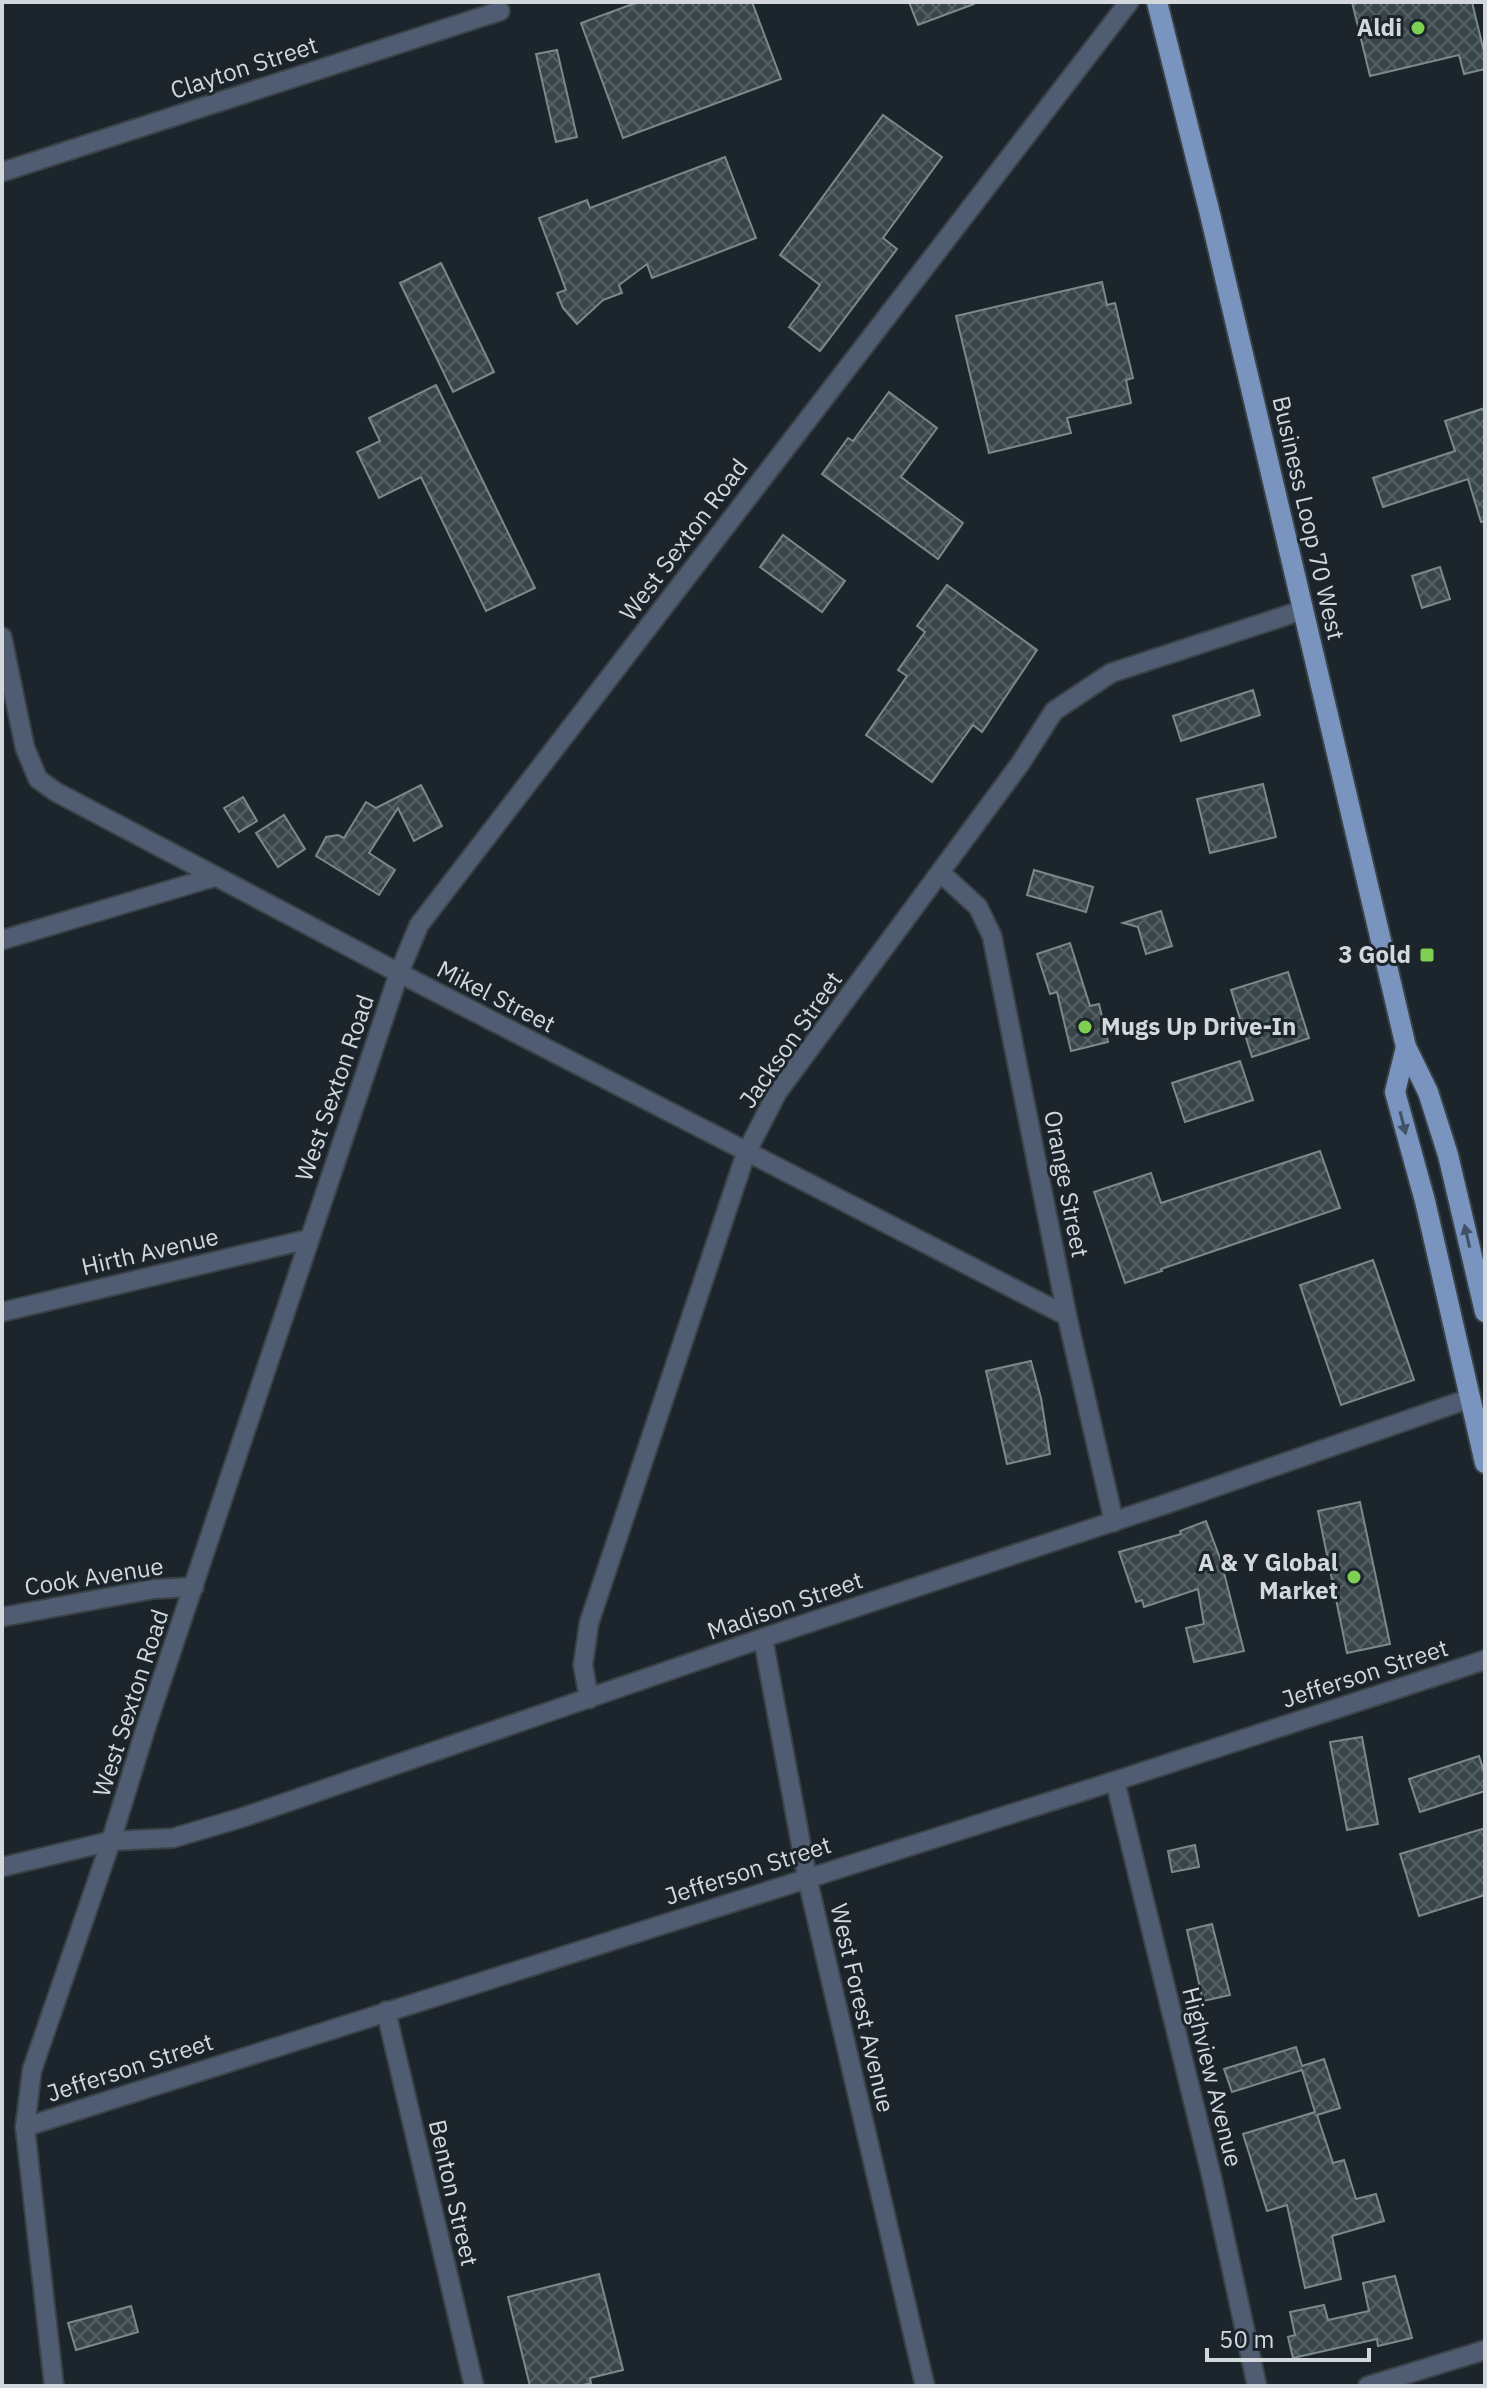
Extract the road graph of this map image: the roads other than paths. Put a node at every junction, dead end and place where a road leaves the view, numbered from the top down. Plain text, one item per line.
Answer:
1 (1129, 2) edge
2 (1157, 2) edge
3 (500, 11) dead end
4 (2, 172) edge
5 (1303, 610) junction
6 (2, 637) edge
7 (941, 873) junction
8 (214, 877) junction
9 (2, 940) edge
10 (399, 973) junction
11 (1406, 1047) junction
12 (746, 1153) junction
13 (309, 1239) junction
14 (2, 1312) edge
15 (1485, 1312) edge
16 (1067, 1316) junction
17 (1471, 1398) junction
18 (1485, 1463) edge
19 (1114, 1522) junction
20 (194, 1587) junction
21 (2, 1617) edge
22 (763, 1638) junction
23 (1485, 1660) edge
24 (589, 1699) junction
25 (1115, 1781) junction
26 (111, 1841) junction
27 (2, 1867) edge
28 (807, 1877) junction
29 (386, 2011) junction
30 (25, 2127) junction
31 (1485, 2350) edge
32 (48, 2384) edge
33 (474, 2386) edge
34 (925, 2386) edge
35 (1257, 2386) edge
36 (1368, 2386) edge

1 - 10 street, West Sexton Road
2 - 5 main road, Business Loop 70 West
3 - 4 street, Clayton Street
5 - 7 street, Jackson Street
5 - 11 main road, Business Loop 70 West
6 - 8 street, Mikel Street
7 - 12 street, Jackson Street
7 - 16 street, Orange Street
8 - 9 street
8 - 10 street, Mikel Street
10 - 12 street, Mikel Street
10 - 13 street, West Sexton Road
15 -> 11 main road, Business Loop 70 West
11 -> 17 main road, Business Loop 70 West
12 - 16 street, Mikel Street
12 - 24 street, Jackson Street
13 - 14 street, Hirth Avenue
13 - 20 street, West Sexton Road
16 - 19 street, Orange Street
17 - 18 main road, Business Loop 70 West
17 - 19 street, Madison Street
19 - 22 street, Madison Street
20 - 21 street, Cook Avenue
20 - 26 street, West Sexton Road
22 - 24 street, Madison Street
22 - 28 street, West Forest Avenue
23 - 25 street, Jefferson Street
24 - 26 street, Madison Street
25 - 28 street, Jefferson Street
25 - 35 street, Highview Avenue
26 - 27 street, Madison Street
26 - 30 street, West Sexton Road
28 - 29 street, Jefferson Street
28 - 34 street, West Forest Avenue
29 - 30 street, Jefferson Street
29 - 33 street, Benton Street
30 - 32 street, West Sexton Road
31 - 36 street

